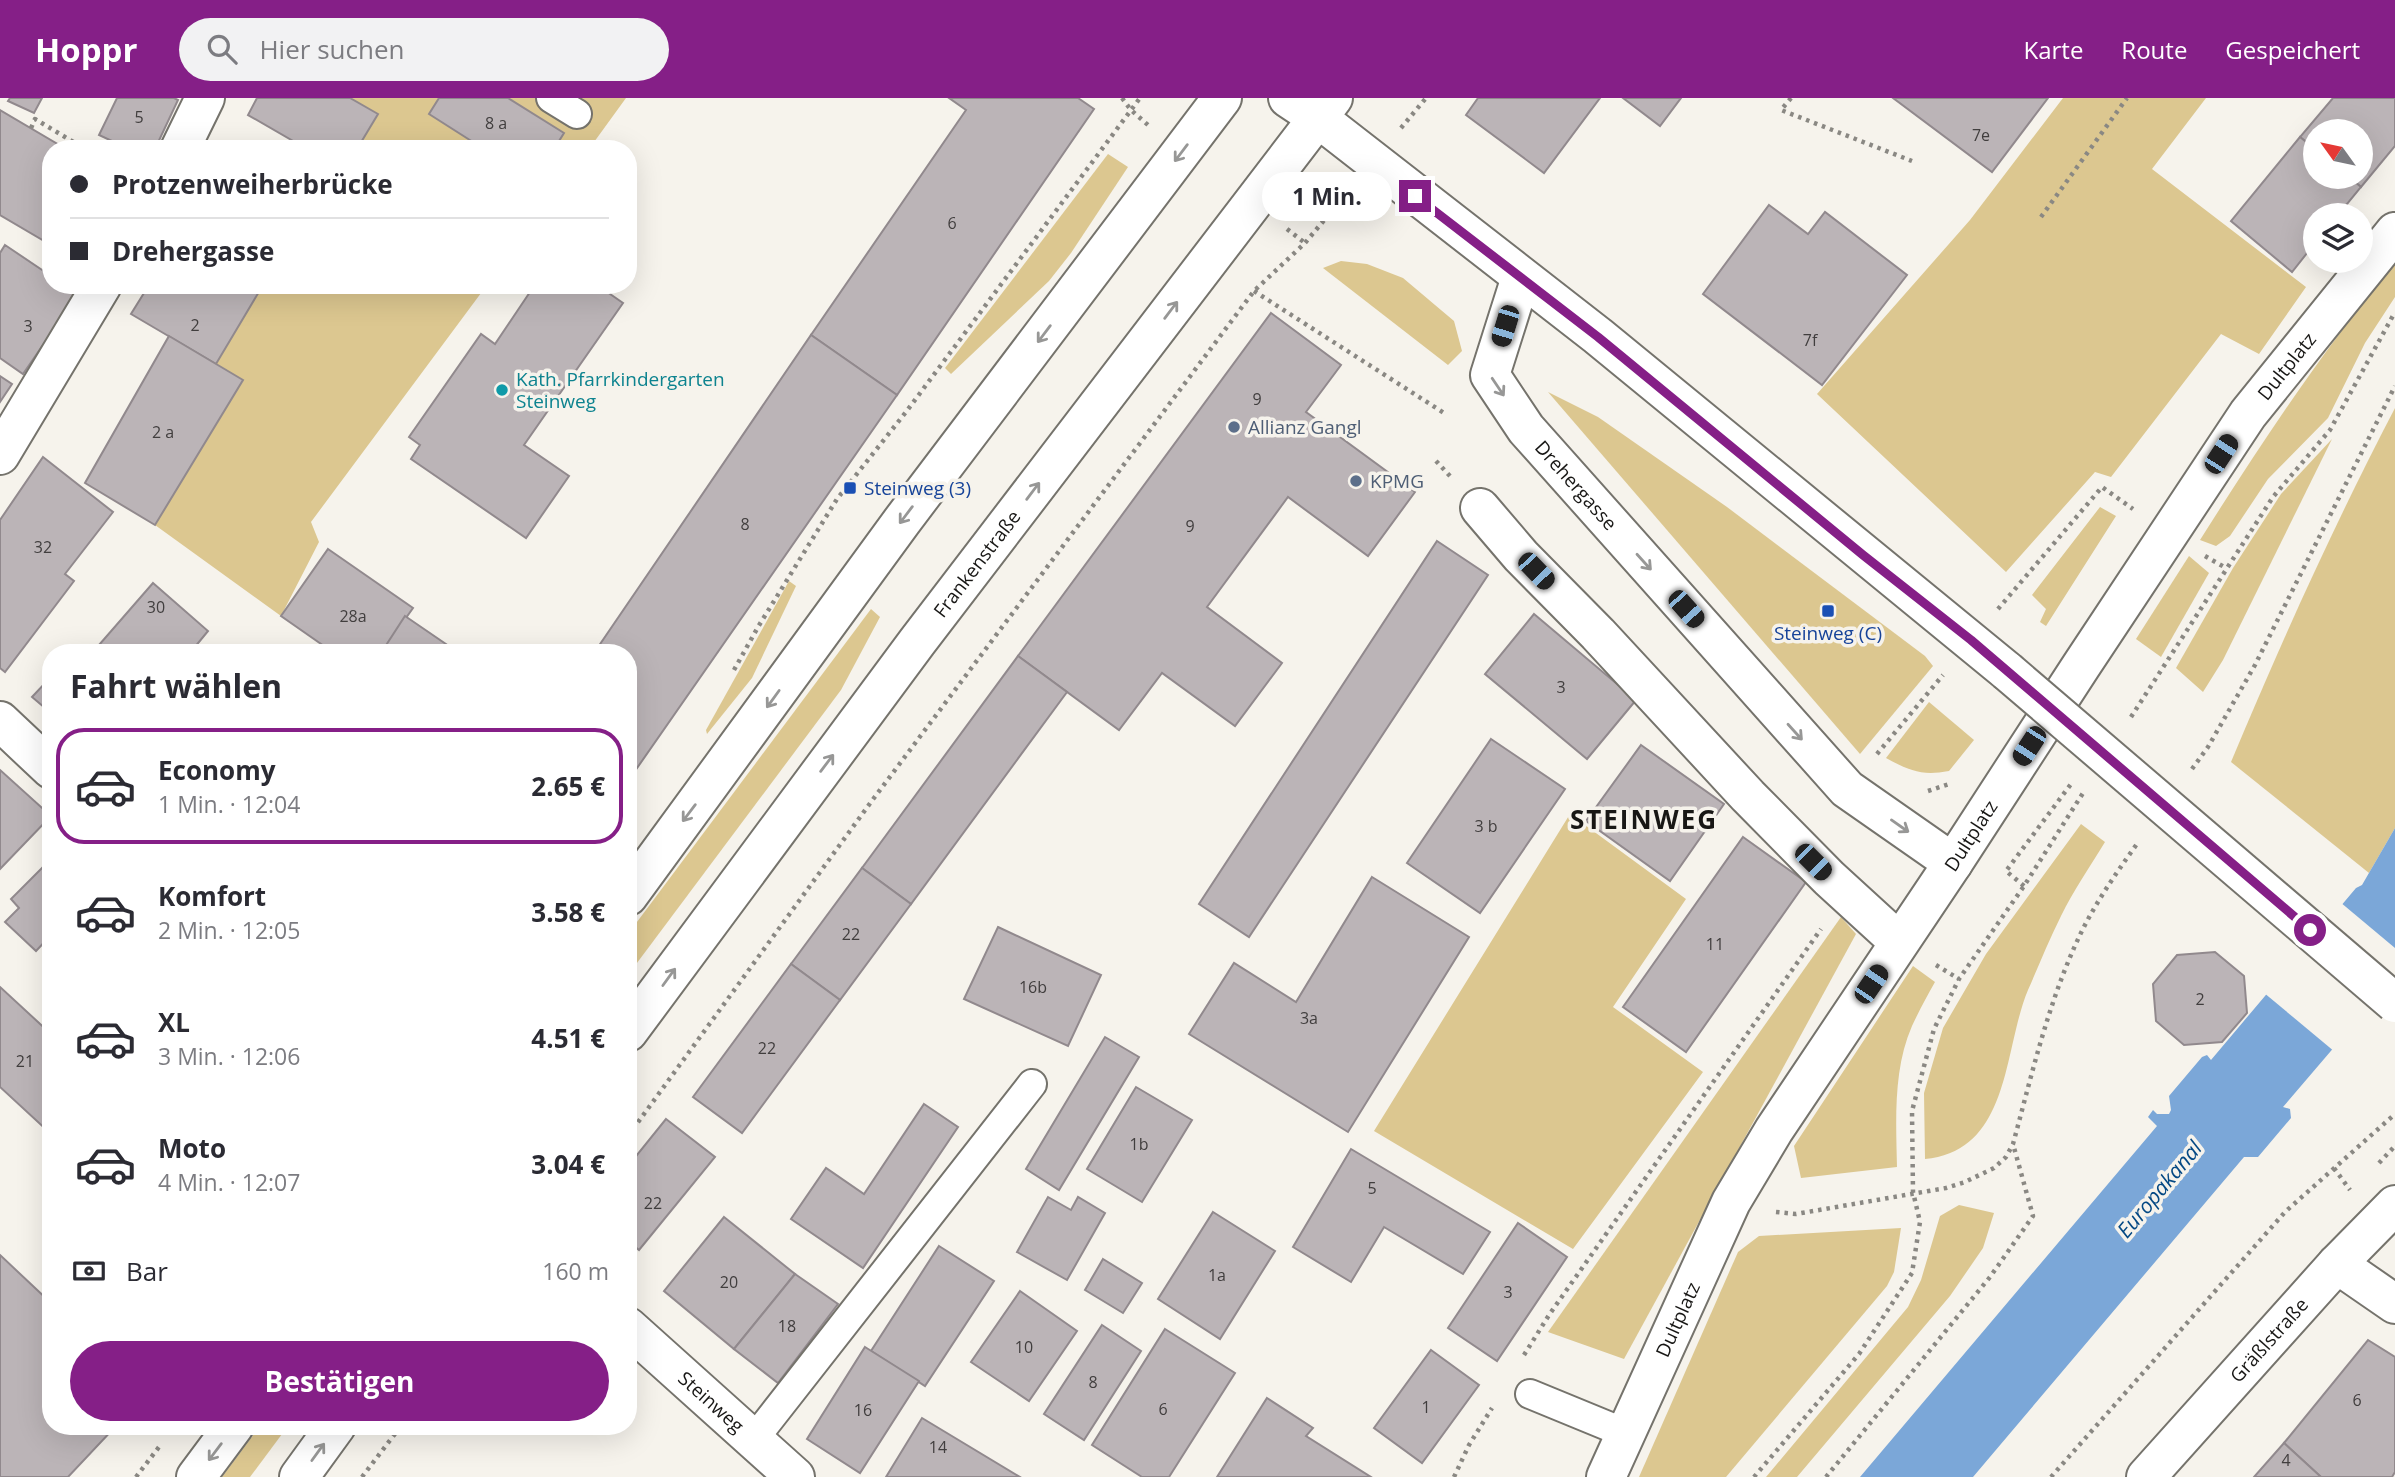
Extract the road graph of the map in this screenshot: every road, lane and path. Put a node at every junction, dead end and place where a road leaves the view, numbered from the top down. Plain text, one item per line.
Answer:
1 (205, 98) edge
2 (551, 98) edge
3 (1122, 98) edge
4 (1140, 98) edge
5 (1222, 98) edge
6 (1791, 98) edge
7 (2127, 98) edge
8 (1313, 105) edge
9 (1131, 110) junction
10 (577, 114) dead end
11 (30, 128) dead end
12 (70, 140) edge
13 (184, 140) edge
14 (1912, 161) dead end
15 (1373, 162) junction
16 (2041, 217) dead end
17 (2395, 232) edge
18 (1521, 277) junction
19 (1254, 291) junction
20 (98, 294) edge
21 (2395, 312) edge
22 (2395, 386) edge
23 (1444, 412) dead end
24 (0, 455) edge
25 (1480, 508) dead end
26 (2063, 532) dead end
27 (1971, 640) junction
28 (732, 673) dead end
29 (0, 721) edge
30 (2129, 721) dead end
31 (2208, 747) dead end
32 (2098, 749) junction
33 (42, 761) edge
34 (1847, 789) junction
35 (2084, 792) dead end
36 (2130, 853) dead end
37 (1953, 863) junction
38 (637, 883) edge
39 (2024, 886) junction
40 (1845, 894) junction
41 (1899, 942) junction
42 (2395, 1003) edge
43 (637, 1020) edge
44 (1032, 1084) dead end
45 (2395, 1114) edge
46 (637, 1124) edge
47 (2013, 1144) junction
48 (2334, 1168) junction
49 (1913, 1192) junction
50 (2352, 1194) dead end
51 (1731, 1202) junction
52 (2395, 1205) edge
53 (2337, 1264) junction
54 (2395, 1304) edge
55 (1549, 1315) dead end
56 (637, 1335) edge
57 (1530, 1394) dead end
58 (1625, 1433) junction
59 (227, 1435) edge
60 (329, 1435) edge
61 (394, 1435) edge
62 (167, 1436) dead end
63 (754, 1439) junction
64 (136, 1477) edge
65 (196, 1477) edge
66 (299, 1477) edge
67 (362, 1477) edge
68 (796, 1477) edge
69 (1606, 1477) edge
70 (1754, 1477) edge
71 (1826, 1477) edge
72 (2051, 1477) edge
73 (2146, 1477) edge

1 - 13 street
2 - 10 lane
3 - 9 path
4 - 9 path
5 -> 38 street
6 - 14 path
7 - 16 path
8 - 15 street
43 -> 8 street, Frankenstraße
9 - 28 path
11 - 12 path
15 - 18 street
15 - 19 path
17 - 37 street, Dultplatz
18 - 27 street
18 -> 34 street, Drehergasse
19 - 23 path
19 - 46 path
20 - 24 street
21 - 30 path
22 - 31 path
25 - 40 street
26 - 27 path
27 - 32 street, bridge
27 - 34 path
29 - 33 street
32 - 39 path
32 - 42 street, bridge
34 -> 37 street, Drehergasse
35 - 39 path
36 - 47 path
37 - 41 street, Dultplatz
39 - 49 path
40 - 41 street
40 - 55 path
41 - 51 street, Dultplatz
44 - 63 lane
45 - 48 path
47 - 49 path
47 - 71 path
48 - 50 path
48 - 72 path
49 - 51 path
49 - 70 path
51 - 58 street, Dultplatz
52 - 53 street, Gräßlstraße
53 - 54 street
53 - 73 street, Gräßlstraße
56 - 63 street, Steinweg
57 - 58 lane
58 - 69 street, Dultplatz
59 -> 65 street
66 -> 60 street
61 - 67 path
62 - 64 path
63 - 68 street, Steinweg

